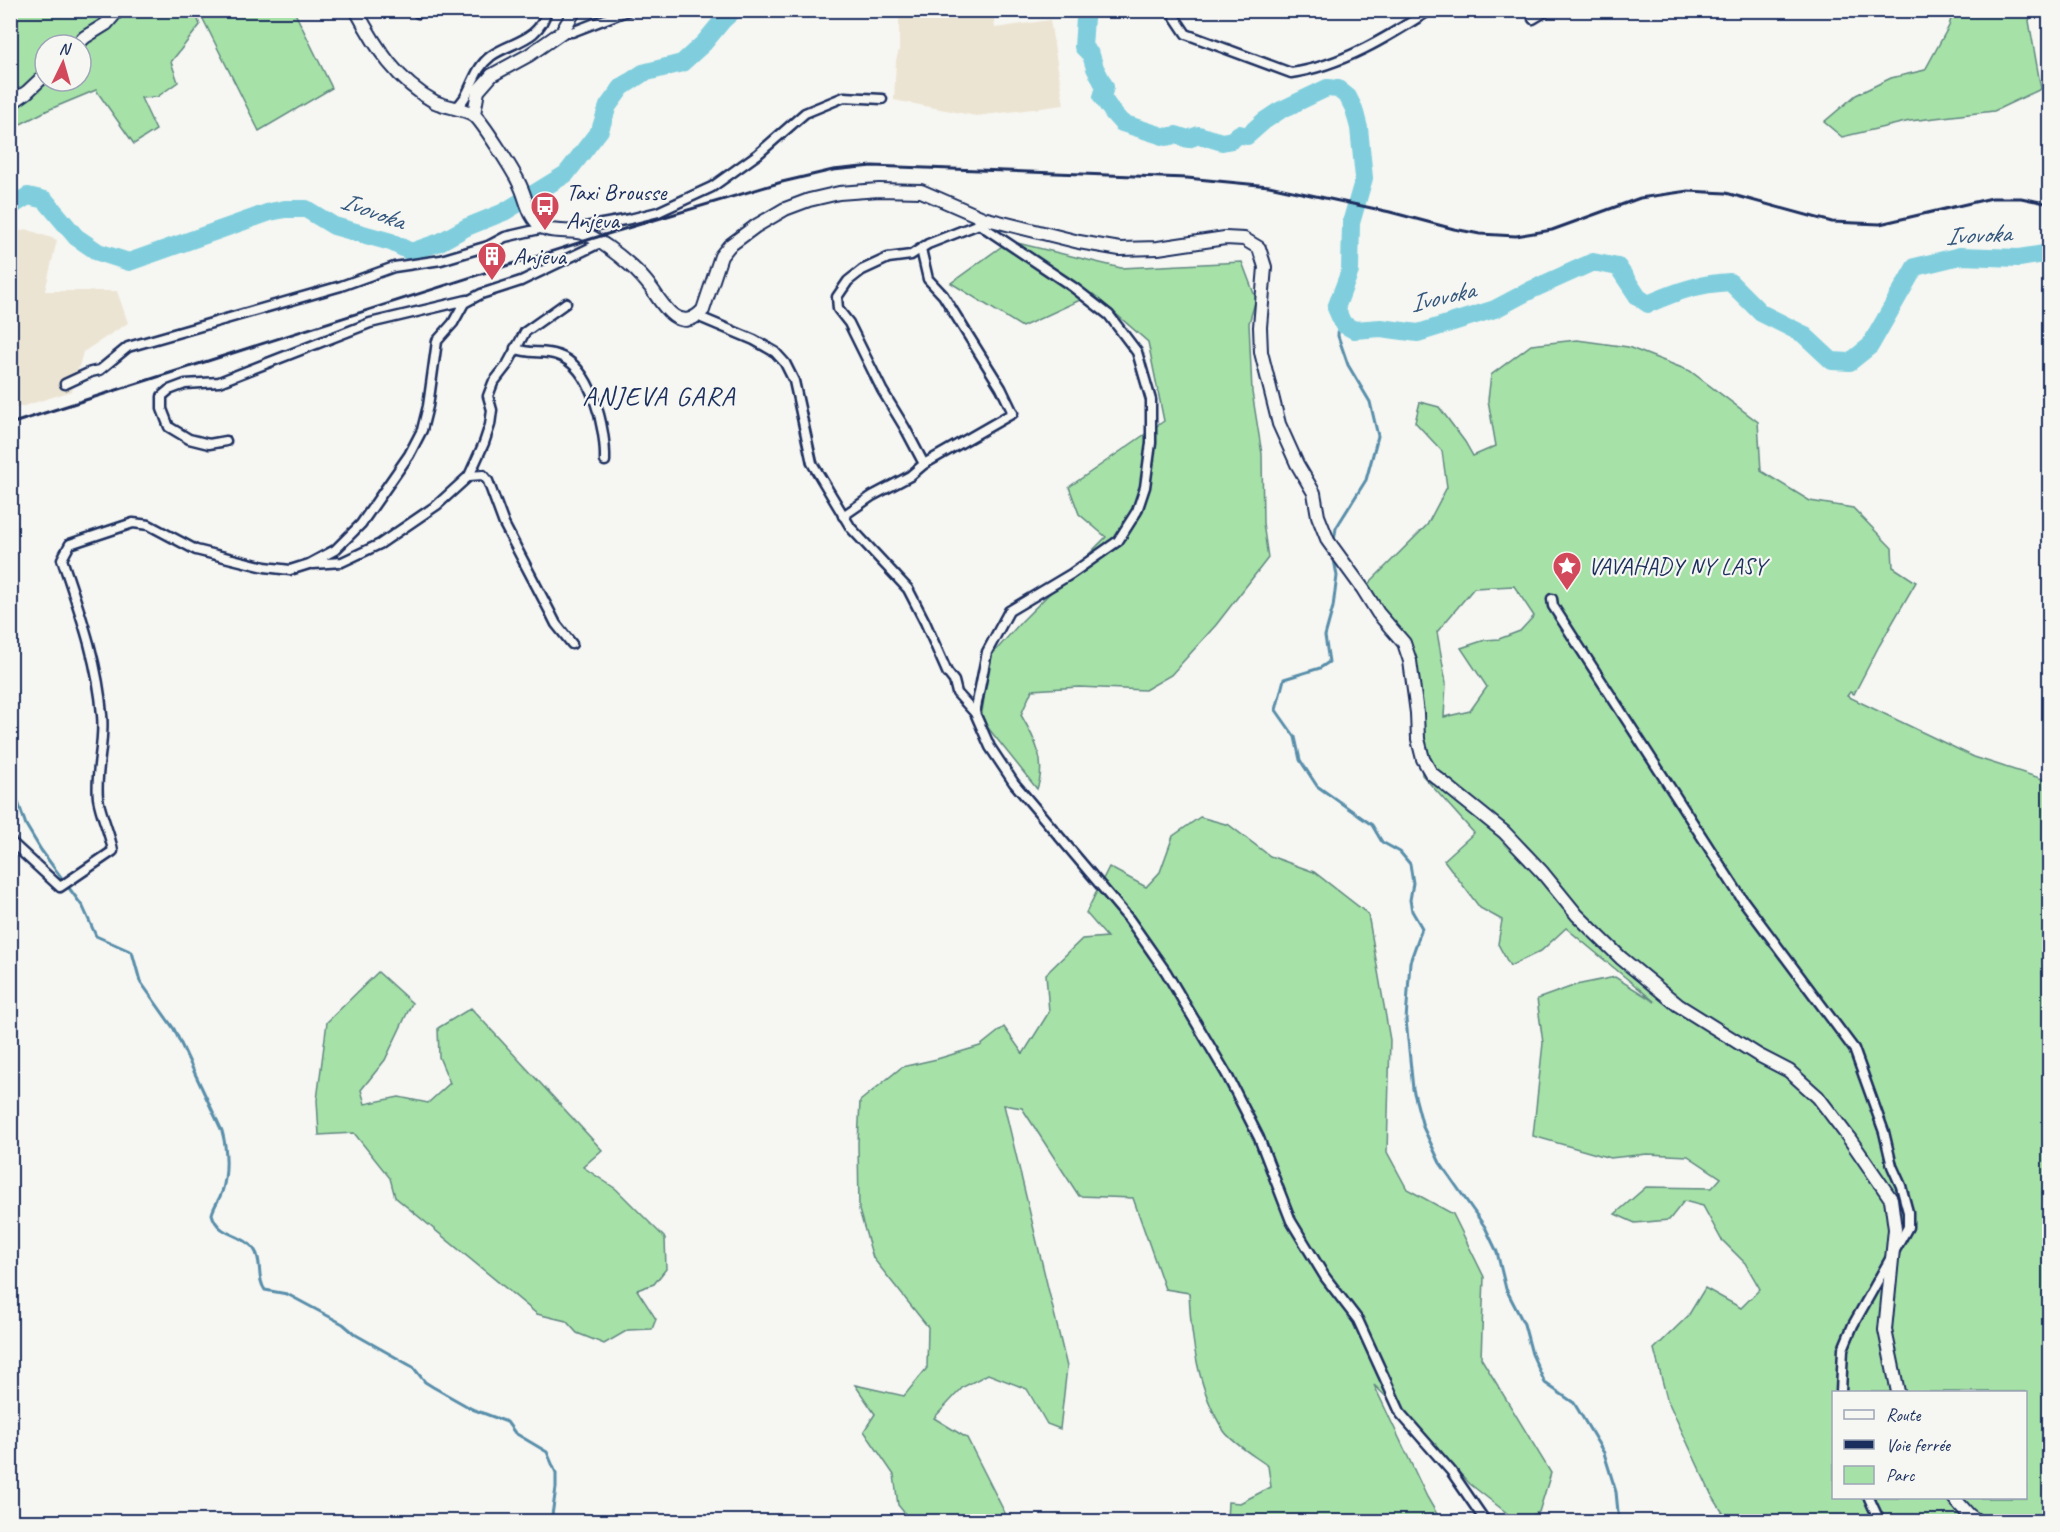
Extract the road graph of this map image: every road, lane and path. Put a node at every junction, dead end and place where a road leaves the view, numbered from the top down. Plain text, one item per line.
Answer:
1 (118, 10) edge
2 (356, 10) edge
3 (547, 10) edge
4 (575, 10) edge
5 (629, 10) edge
6 (1170, 10) edge
7 (1431, 10) edge
8 (1548, 10) edge
9 (1533, 19) dead end
10 (562, 32) junction
11 (90, 33) edge
12 (33, 86) edge
13 (882, 99) dead end
14 (10, 104) edge
15 (454, 109) junction
16 (474, 114) junction
17 (981, 221) junction
18 (544, 228) junction
19 (564, 230) junction
20 (600, 243) junction
21 (921, 249) junction
22 (467, 300) junction
23 (566, 303) dead end
24 (697, 316) junction
25 (515, 348) junction
26 (65, 384) dead end
27 (226, 441) dead end
28 (605, 461) dead end
29 (924, 464) junction
30 (469, 476) junction
31 (843, 516) junction
32 (309, 564) junction
33 (1552, 599) dead end
34 (572, 644) dead end
35 (975, 713) junction
36 (10, 841) edge
37 (10, 935) edge
38 (10, 955) edge
39 (1893, 1256) junction
40 (1840, 1391) edge
41 (1898, 1391) edge
42 (1870, 1499) edge
43 (1956, 1499) edge
44 (1974, 1519) edge
45 (1486, 1521) edge
46 (1880, 1521) edge

1 - 11 street
2 - 15 street
3 - 15 street
4 - 10 street
5 - 10 street
6 - 7 street
8 - 9 street
10 - 16 street
12 - 14 street
13 - 19 street
15 - 16 street
16 - 18 street
17 - 21 street
17 - 24 street
17 - 35 street
17 - 39 street
18 - 19 street
18 - 26 street
19 - 20 street
20 - 22 street
20 - 24 street
21 - 29 street
21 - 29 street
22 - 27 street
22 - 32 street
23 - 25 street
24 - 31 street
25 - 28 street
25 - 30 street
29 - 31 street
30 - 32 street
30 - 34 street
31 - 35 street
32 - 36 street
33 - 39 street
35 - 45 street
37 - 38 street
39 - 40 street
39 - 41 street
42 - 46 street
43 - 44 street

